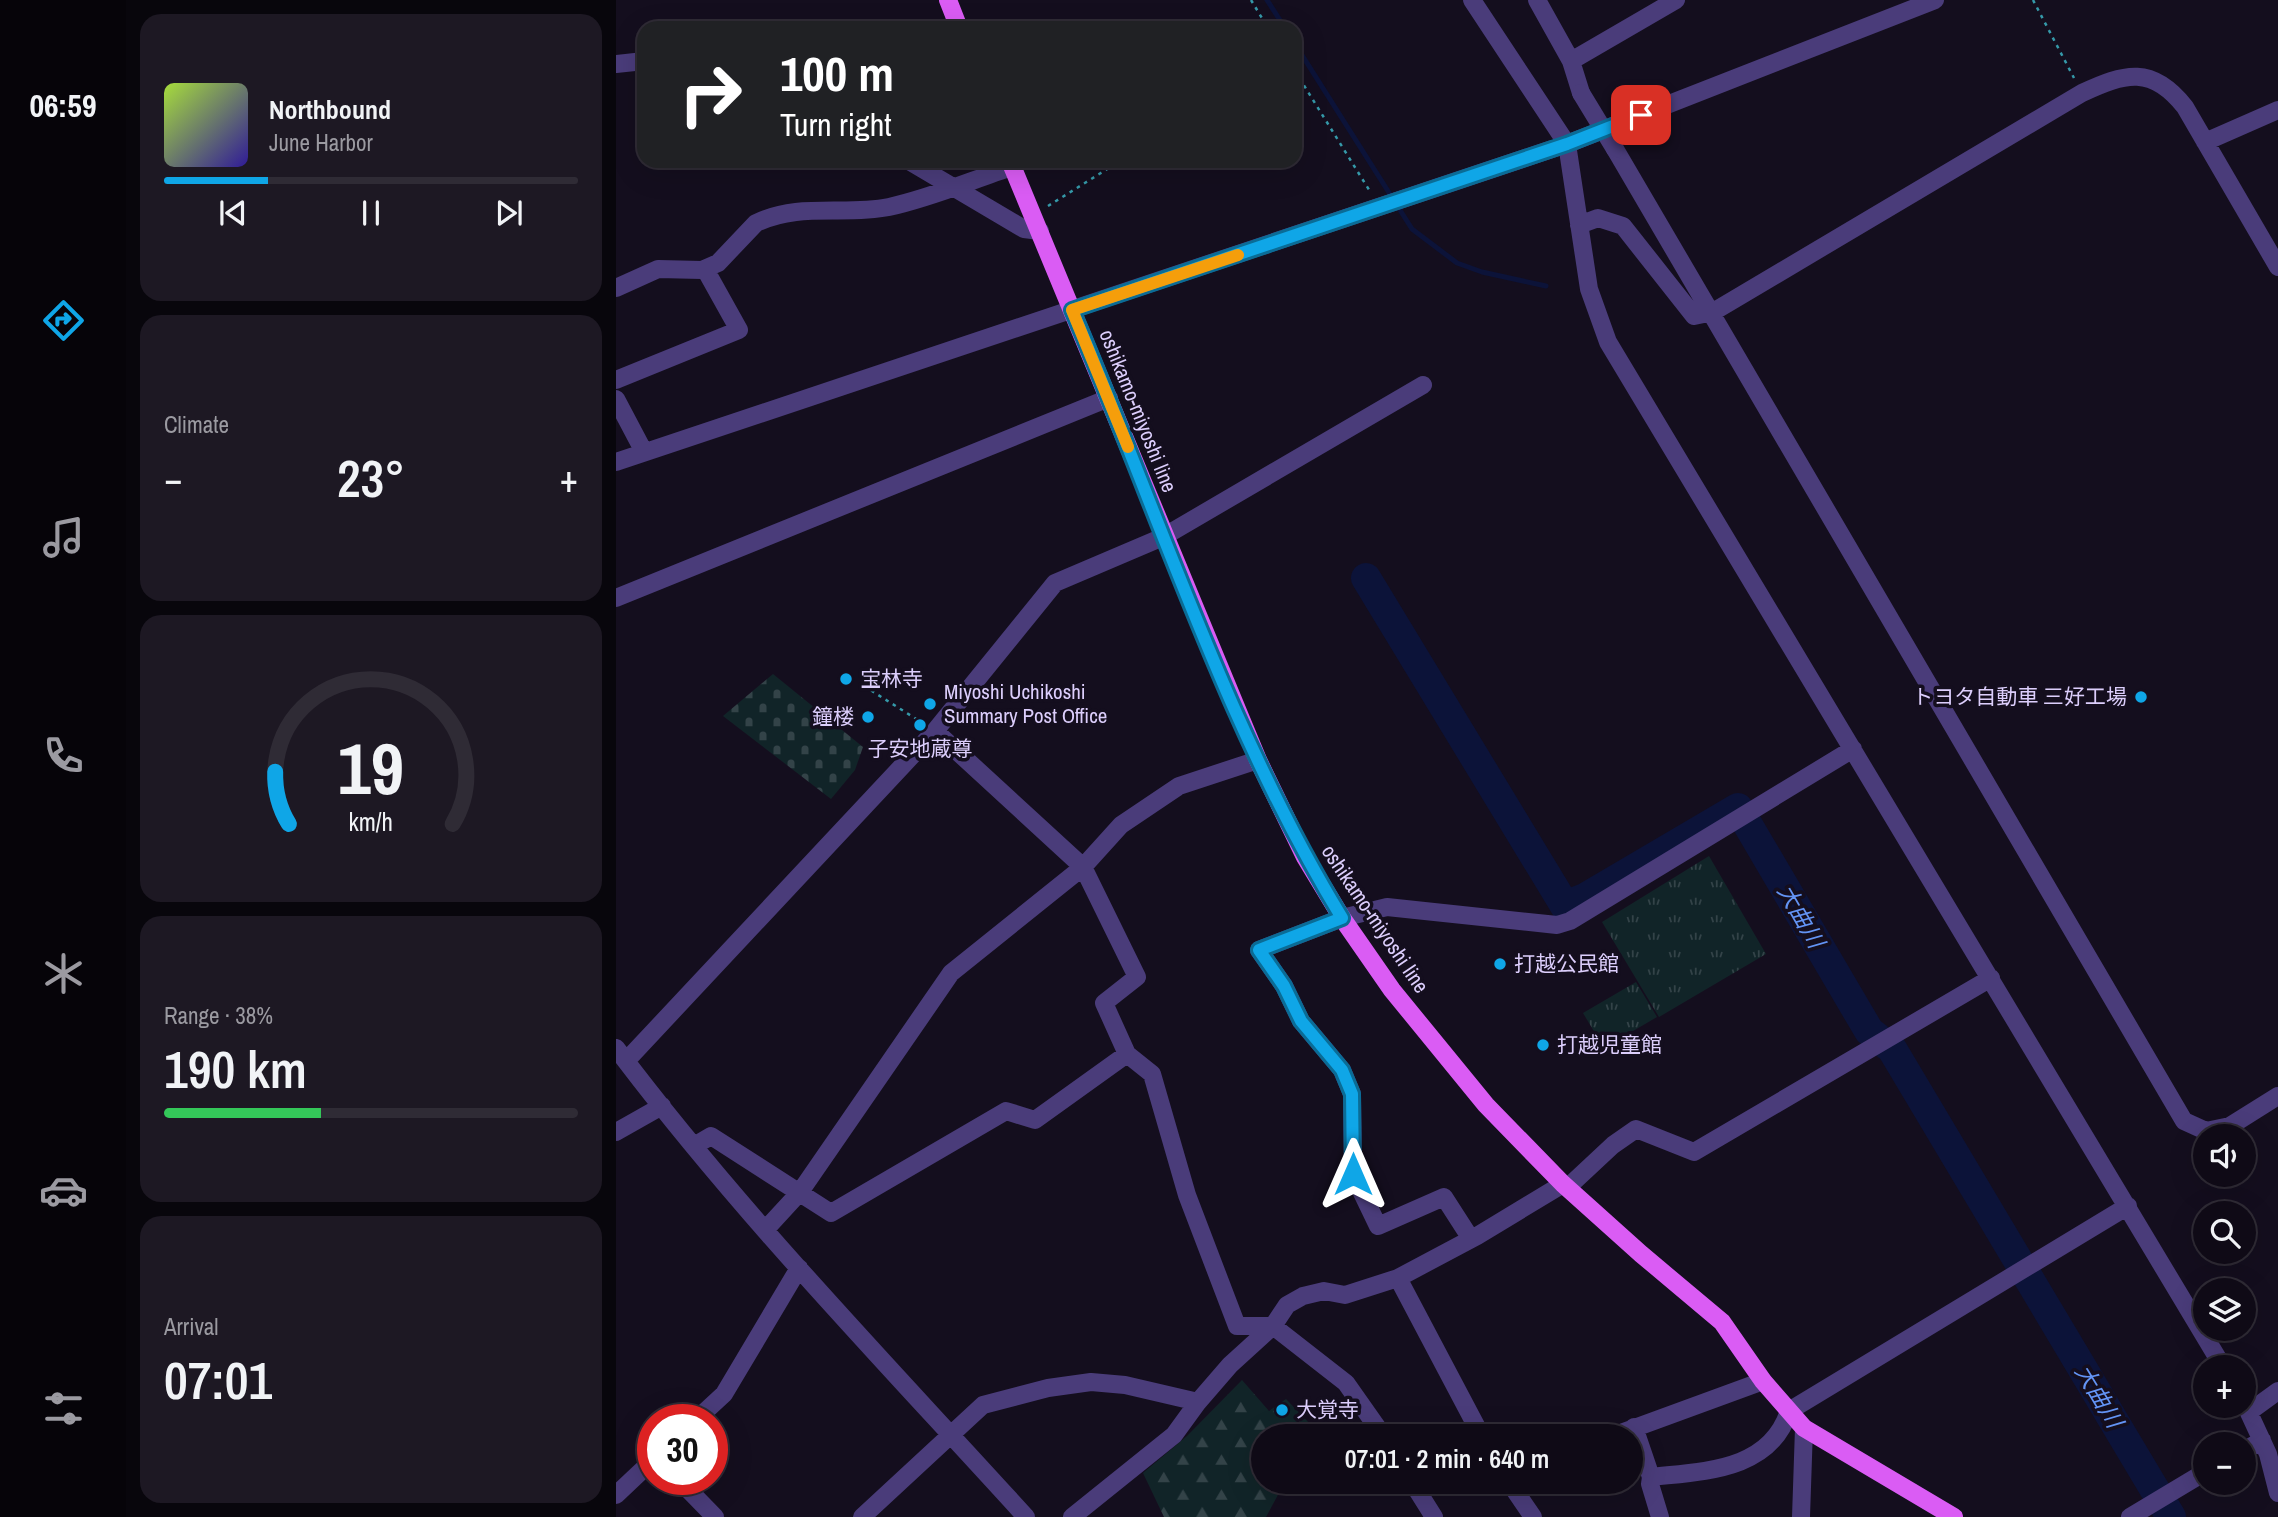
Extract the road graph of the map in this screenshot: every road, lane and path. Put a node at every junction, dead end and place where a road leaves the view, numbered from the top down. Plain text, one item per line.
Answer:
1 (948, 0) edge
2 (1251, 0) edge
3 (1472, 0) edge
4 (1537, 0) edge
5 (1676, 0) edge
6 (1935, 0) edge
7 (2033, 0) edge
8 (956, 21) edge
9 (1264, 21) edge
10 (1571, 61) junction
11 (637, 62) edge
12 (616, 64) edge
13 (1302, 82) edge
14 (2081, 93) junction
15 (2278, 110) edge
16 (2205, 142) junction
17 (1567, 144) junction
18 (921, 168) edge
19 (1000, 168) edge
20 (1013, 168) edge
21 (1111, 168) edge
22 (953, 186) junction
23 (1380, 207) junction
24 (1037, 223) junction
25 (1579, 225) junction
26 (2278, 267) edge
27 (705, 269) junction
28 (616, 288) edge
29 (1072, 310) junction
30 (1713, 312) junction
31 (616, 380) edge
32 (1423, 385) dead end
33 (1109, 398) junction
34 (616, 399) edge
35 (644, 452) junction
36 (616, 462) edge
37 (1163, 537) junction
38 (616, 598) edge
39 (864, 686) dead end
40 (935, 731) junction
41 (1853, 749) junction
42 (1258, 760) junction
43 (1083, 867) junction
44 (1342, 918) junction
45 (1991, 978) junction
46 (621, 1054) edge
47 (1127, 1054) junction
48 (2278, 1096) edge
49 (662, 1106) junction
50 (616, 1132) edge
51 (694, 1146) junction
52 (1566, 1185) junction
53 (800, 1192) junction
54 (2128, 1206) junction
55 (766, 1228) junction
56 (1471, 1239) junction
57 (799, 1268) junction
58 (1398, 1278) junction
59 (1273, 1326) junction
60 (2215, 1355) edge
61 (1763, 1381) junction
62 (2278, 1391) edge
63 (1198, 1402) junction
64 (2256, 1402) edge
65 (713, 1404) edge
66 (1789, 1411) junction
67 (2251, 1418) edge
68 (1375, 1424) edge
69 (1475, 1424) edge
70 (1642, 1424) edge
71 (1804, 1428) junction
72 (951, 1435) junction
73 (2262, 1440) junction
74 (2256, 1444) edge
75 (1643, 1453) edge
76 (637, 1475) edge
77 (1651, 1477) junction
78 (2193, 1479) edge
79 (2278, 1493) edge
80 (1420, 1494) edge
81 (1518, 1494) edge
82 (616, 1495) edge
83 (694, 1495) edge
84 (715, 1517) edge
85 (862, 1517) edge
86 (1026, 1517) edge
87 (1072, 1517) edge
88 (1434, 1517) edge
89 (1534, 1517) edge
90 (1660, 1517) edge
91 (1801, 1517) edge
92 (1954, 1517) edge
93 (2130, 1517) edge

1 - 8 main road
2 - 9 path
3 - 17 street
4 - 10 street
5 - 10 street
6 - 17 street
7 - 14 path
10 - 30 street, bridge
11 - 12 street
13 - 23 path
14 - 16 street
14 - 30 street
15 - 16 street
16 - 26 street
17 - 23 street
17 - 25 street
18 - 22 street
19 - 22 street
20 - 24 main road, oshikamo-miyoshi line
21 - 24 path
22 - 24 street
22 - 27 street
23 - 29 street
24 - 29 main road, oshikamo-miyoshi line
25 - 30 street
25 - 41 street
27 - 28 street
27 - 31 street
29 - 33 main road, oshikamo-miyoshi line
29 - 35 street
30 - 48 street
32 - 37 street
33 - 37 main road, oshikamo-miyoshi line
33 - 38 street
34 - 35 street
35 - 36 street
37 - 40 street
37 - 42 main road, oshikamo-miyoshi line
39 - 40 path
40 - 43 street
40 - 46 street
41 - 44 street
41 - 45 street
42 - 43 street
42 - 44 main road, oshikamo-miyoshi line
43 - 47 street
43 - 53 street
44 - 52 main road, oshikamo-miyoshi line
44 - 56 street
45 - 52 street
45 - 54 street
46 - 49 street
47 - 53 street
47 - 59 street
49 - 50 street
49 - 51 street
51 - 53 street
51 - 55 street
52 - 56 street
52 - 61 main road, oshikamo-miyoshi line
53 - 55 street
54 - 60 street
54 - 66 street
55 - 57 street
56 - 58 street
57 - 65 street
57 - 72 street
58 - 59 street
58 - 69 street
59 - 63 street
59 - 68 street
61 - 66 main road, oshikamo-miyoshi line
61 - 70 street
62 - 64 street
63 - 72 street
63 - 87 street
66 - 71 main road, oshikamo-miyoshi line
66 - 77 street
67 - 73 street
71 - 91 street
71 - 92 main road, oshikamo-miyoshi line
72 - 85 street
72 - 86 street
73 - 74 street
73 - 79 street
75 - 77 street
76 - 82 street
77 - 90 street
78 - 93 street
80 - 88 street
81 - 89 street
83 - 84 street

